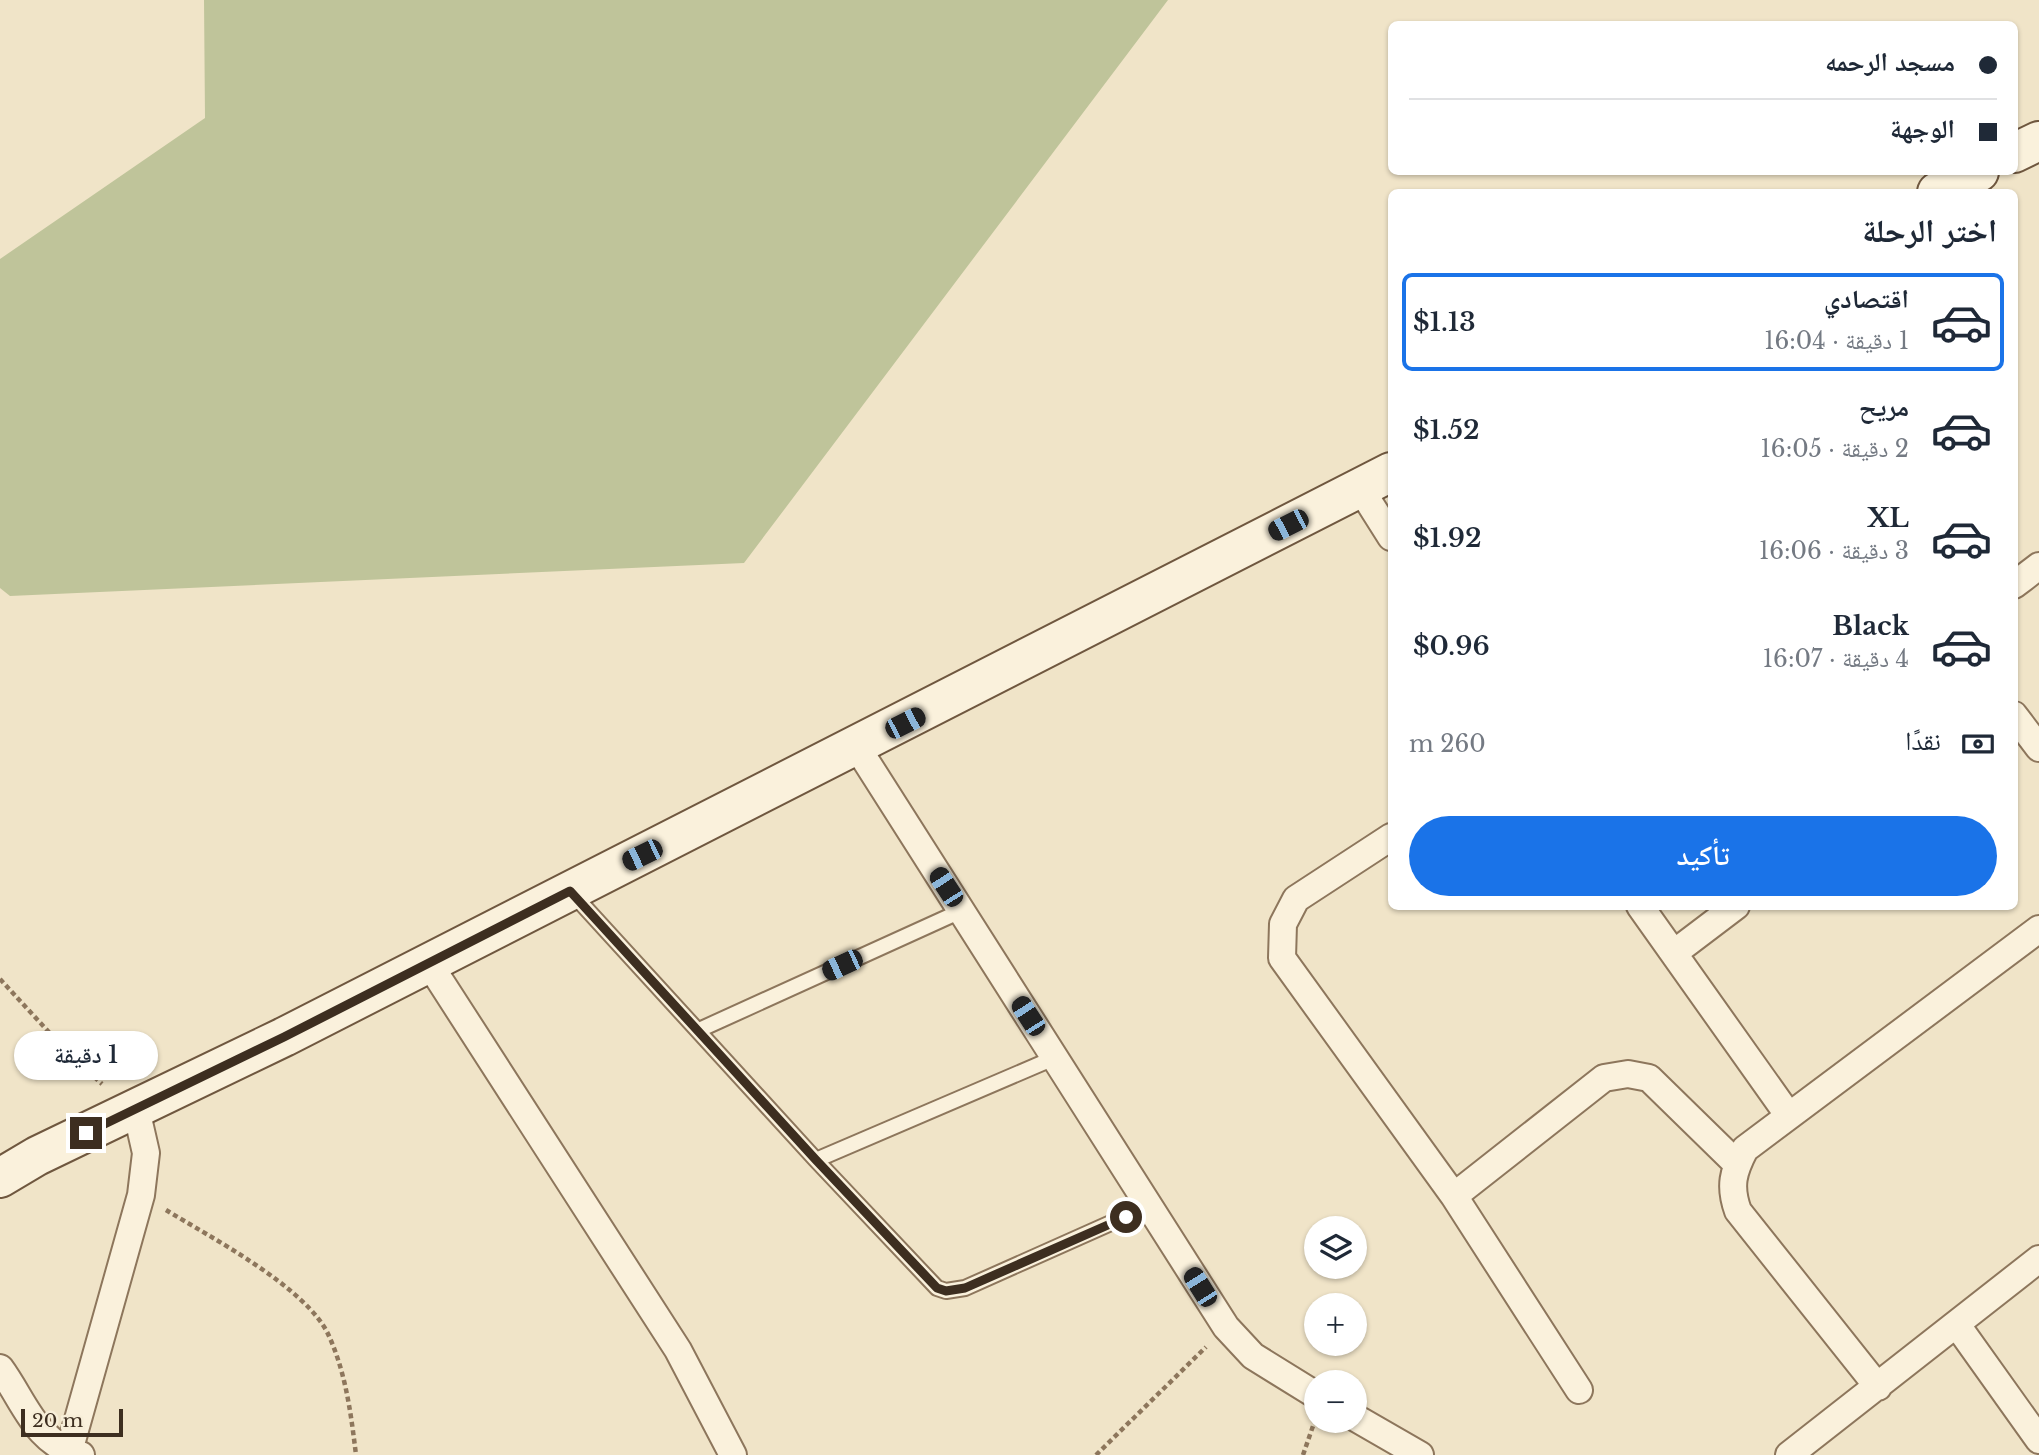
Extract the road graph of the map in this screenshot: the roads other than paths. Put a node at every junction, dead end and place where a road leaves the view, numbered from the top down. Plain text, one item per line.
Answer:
1 (2039, 141) edge
2 (2018, 151) edge
3 (1973, 175) edge
4 (1943, 189) edge
5 (1376, 480) edge
6 (1388, 526) edge
7 (2039, 566) edge
8 (2018, 582) edge
9 (2018, 720) edge
10 (857, 747) junction
11 (2039, 748) edge
12 (1388, 839) edge
13 (570, 891) junction
14 (1643, 910) edge
15 (1731, 910) edge
16 (961, 911) junction
17 (2039, 929) edge
18 (1674, 953) junction
19 (428, 962) junction
20 (699, 1030) junction
21 (1055, 1058) junction
22 (136, 1109) junction
23 (1790, 1116) junction
24 (816, 1160) junction
25 (1737, 1164) junction
26 (0, 1178) edge
27 (1454, 1196) junction
28 (1149, 1206) junction
29 (2039, 1259) edge
30 (1957, 1325) junction
31 (0, 1367) edge
32 (1304, 1387) edge
33 (1878, 1387) junction
34 (1579, 1390) dead end
35 (1367, 1424) edge
36 (2039, 1440) edge
37 (73, 1454) edge
38 (733, 1455) edge
39 (1420, 1455) edge
40 (1788, 1455) edge

1 - 2 street
3 - 4 street
5 - 6 street
5 - 10 street
7 - 8 street
9 - 11 street
10 - 13 street
10 - 16 street
12 - 27 street
13 - 19 street
13 - 20 lane
14 - 18 street
15 - 18 street
16 - 20 lane
16 - 21 street
17 - 23 street
18 - 23 street
19 - 22 street
19 - 38 street
20 - 24 lane
21 - 24 lane
21 - 28 street
22 - 26 street
22 - 37 street
23 - 25 street
24 - 28 lane
25 - 27 street
25 - 33 street
27 - 34 street
28 - 32 street
29 - 30 street
30 - 33 street
30 - 36 street
31 - 37 street
33 - 40 street
35 - 39 street

